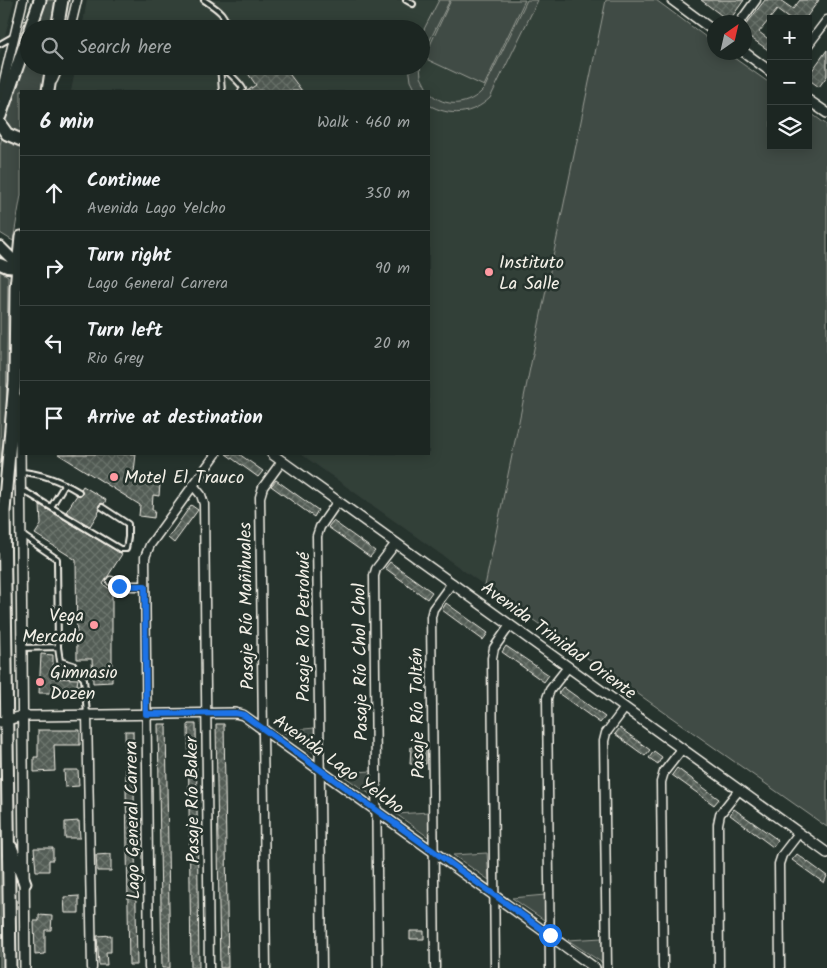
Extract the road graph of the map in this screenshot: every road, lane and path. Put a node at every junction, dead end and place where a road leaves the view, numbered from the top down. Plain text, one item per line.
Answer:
1 (23, 0) edge
2 (40, 0) edge
3 (62, 0) edge
4 (77, 0) edge
5 (204, 0) edge
6 (406, 0) edge
7 (756, 0) edge
8 (678, 2) edge
9 (413, 4) dead end
10 (745, 15) edge
11 (33, 20) edge
12 (59, 20) edge
13 (72, 20) edge
14 (226, 20) edge
15 (827, 20) edge
16 (707, 25) edge
17 (14, 36) junction
18 (812, 40) edge
19 (0, 44) edge
20 (752, 58) edge
21 (20, 59) edge
22 (767, 69) edge
23 (51, 75) edge
24 (54, 75) edge
25 (221, 75) edge
26 (229, 75) edge
27 (48, 90) edge
28 (48, 90) edge
29 (222, 90) edge
30 (242, 90) edge
31 (0, 97) edge
32 (812, 103) edge
33 (827, 113) edge
34 (0, 116) edge
35 (0, 124) edge
36 (20, 140) edge
37 (0, 247) edge
38 (20, 254) edge
39 (0, 264) edge
40 (19, 270) edge
41 (14, 382) junction
42 (215, 455) edge
43 (273, 455) edge
44 (282, 461) junction
45 (20, 472) junction
46 (65, 484) junction
47 (193, 485) junction
48 (20, 489) junction
49 (79, 492) dead end
50 (338, 501) junction
51 (51, 507) junction
52 (102, 507) dead end
53 (20, 534) junction
54 (396, 543) junction
55 (111, 581) dead end
56 (452, 583) junction
57 (145, 586) junction
58 (510, 625) junction
59 (58, 647) junction
60 (22, 648) junction
61 (568, 667) junction
62 (625, 708) junction
63 (87, 714) junction
64 (146, 714) junction
65 (206, 714) junction
66 (22, 716) junction
67 (4, 721) edge
68 (263, 728) junction
69 (682, 749) junction
70 (320, 770) junction
71 (739, 790) junction
72 (377, 810) junction
73 (799, 832) junction
74 (8, 838) junction
75 (434, 852) junction
76 (827, 853) edge
77 (24, 883) junction
78 (495, 895) junction
79 (550, 935) junction
80 (10, 968) edge
81 (25, 968) edge
82 (92, 968) edge
83 (149, 968) edge
84 (209, 968) edge
85 (266, 968) edge
86 (322, 968) edge
87 (378, 968) edge
88 (435, 968) edge
89 (495, 968) edge
90 (550, 968) edge
91 (595, 968) edge
92 (607, 968) edge
93 (663, 968) edge
94 (719, 968) edge
95 (780, 968) edge

1 - 17 street
2 - 11 main road
3 - 12 main road
4 - 13 street
5 - 14 lane
6 - 9 lane
7 - 10 street
8 - 16 street
15 - 18 street
17 - 19 lane
17 - 31 street
20 - 22 street
21 - 34 main road
23 - 27 main road
24 - 28 street
25 - 29 lane
26 - 30 lane
32 - 33 street
35 - 36 main road
37 - 40 main road
38 - 40 main road
39 - 40 main road
40 - 41 main road
41 - 45 street
41 - 67 main road
42 - 47 street, Lago General Carrera
43 - 44 street, Avenida Trinidad Oriente
44 - 50 street, Avenida Trinidad Oriente
44 - 68 street, Pasaje Río Mañihuales
45 - 46 lane
45 - 48 street
46 - 49 lane
46 - 51 lane
47 - 57 street, Lago General Carrera
47 - 65 street, Pasaje Río Baker
48 - 51 lane
48 - 53 street
50 - 54 street, Avenida Trinidad Oriente
50 - 70 street, Pasaje Río Petrohué
51 - 52 lane
53 - 59 lane
53 - 60 street
54 - 56 street, Avenida Trinidad Oriente
54 - 72 street, Pasaje Río Chol Chol
55 - 57 street
56 - 58 street, Avenida Trinidad Oriente
56 - 75 street, Pasaje Río Toltén
57 - 64 street, Lago General Carrera
58 - 61 street, Avenida Trinidad Oriente
58 - 78 street
59 - 60 lane
59 - 63 lane
60 - 66 street
61 - 62 street, Avenida Trinidad Oriente
61 - 79 street
62 - 69 street, Avenida Trinidad Oriente
62 - 92 street
63 - 64 street, Avenida Lago Yelcho
63 - 66 street, Avenida Lago Yelcho
63 - 82 street
64 - 65 street, Avenida Lago Yelcho
64 - 83 street, Lago General Carrera
65 - 68 street, Avenida Lago Yelcho
65 - 84 street, Pasaje Río Baker
66 - 67 street, Avenida Lago Yelcho
66 - 77 street
67 - 74 main road
68 - 70 street, Avenida Lago Yelcho
68 - 85 street, Pasaje Río Mañihuales
69 - 71 street, Avenida Trinidad Oriente
69 - 93 street
70 - 72 street, Avenida Lago Yelcho
70 - 86 street, Pasaje Río Petrohué
71 - 73 street, Avenida Trinidad Oriente
71 - 94 street
72 - 75 street, Avenida Lago Yelcho
72 - 87 street, Pasaje Río Chol Chol
73 - 76 street, Avenida Trinidad Oriente
73 - 95 street
74 - 77 main road
74 - 80 main road
75 - 78 street, Avenida Lago Yelcho
75 - 88 street, Pasaje Río Toltén
77 - 81 street
78 - 79 street, Avenida Lago Yelcho
78 - 89 street
79 - 90 street
79 - 91 street, Avenida Lago Yelcho

